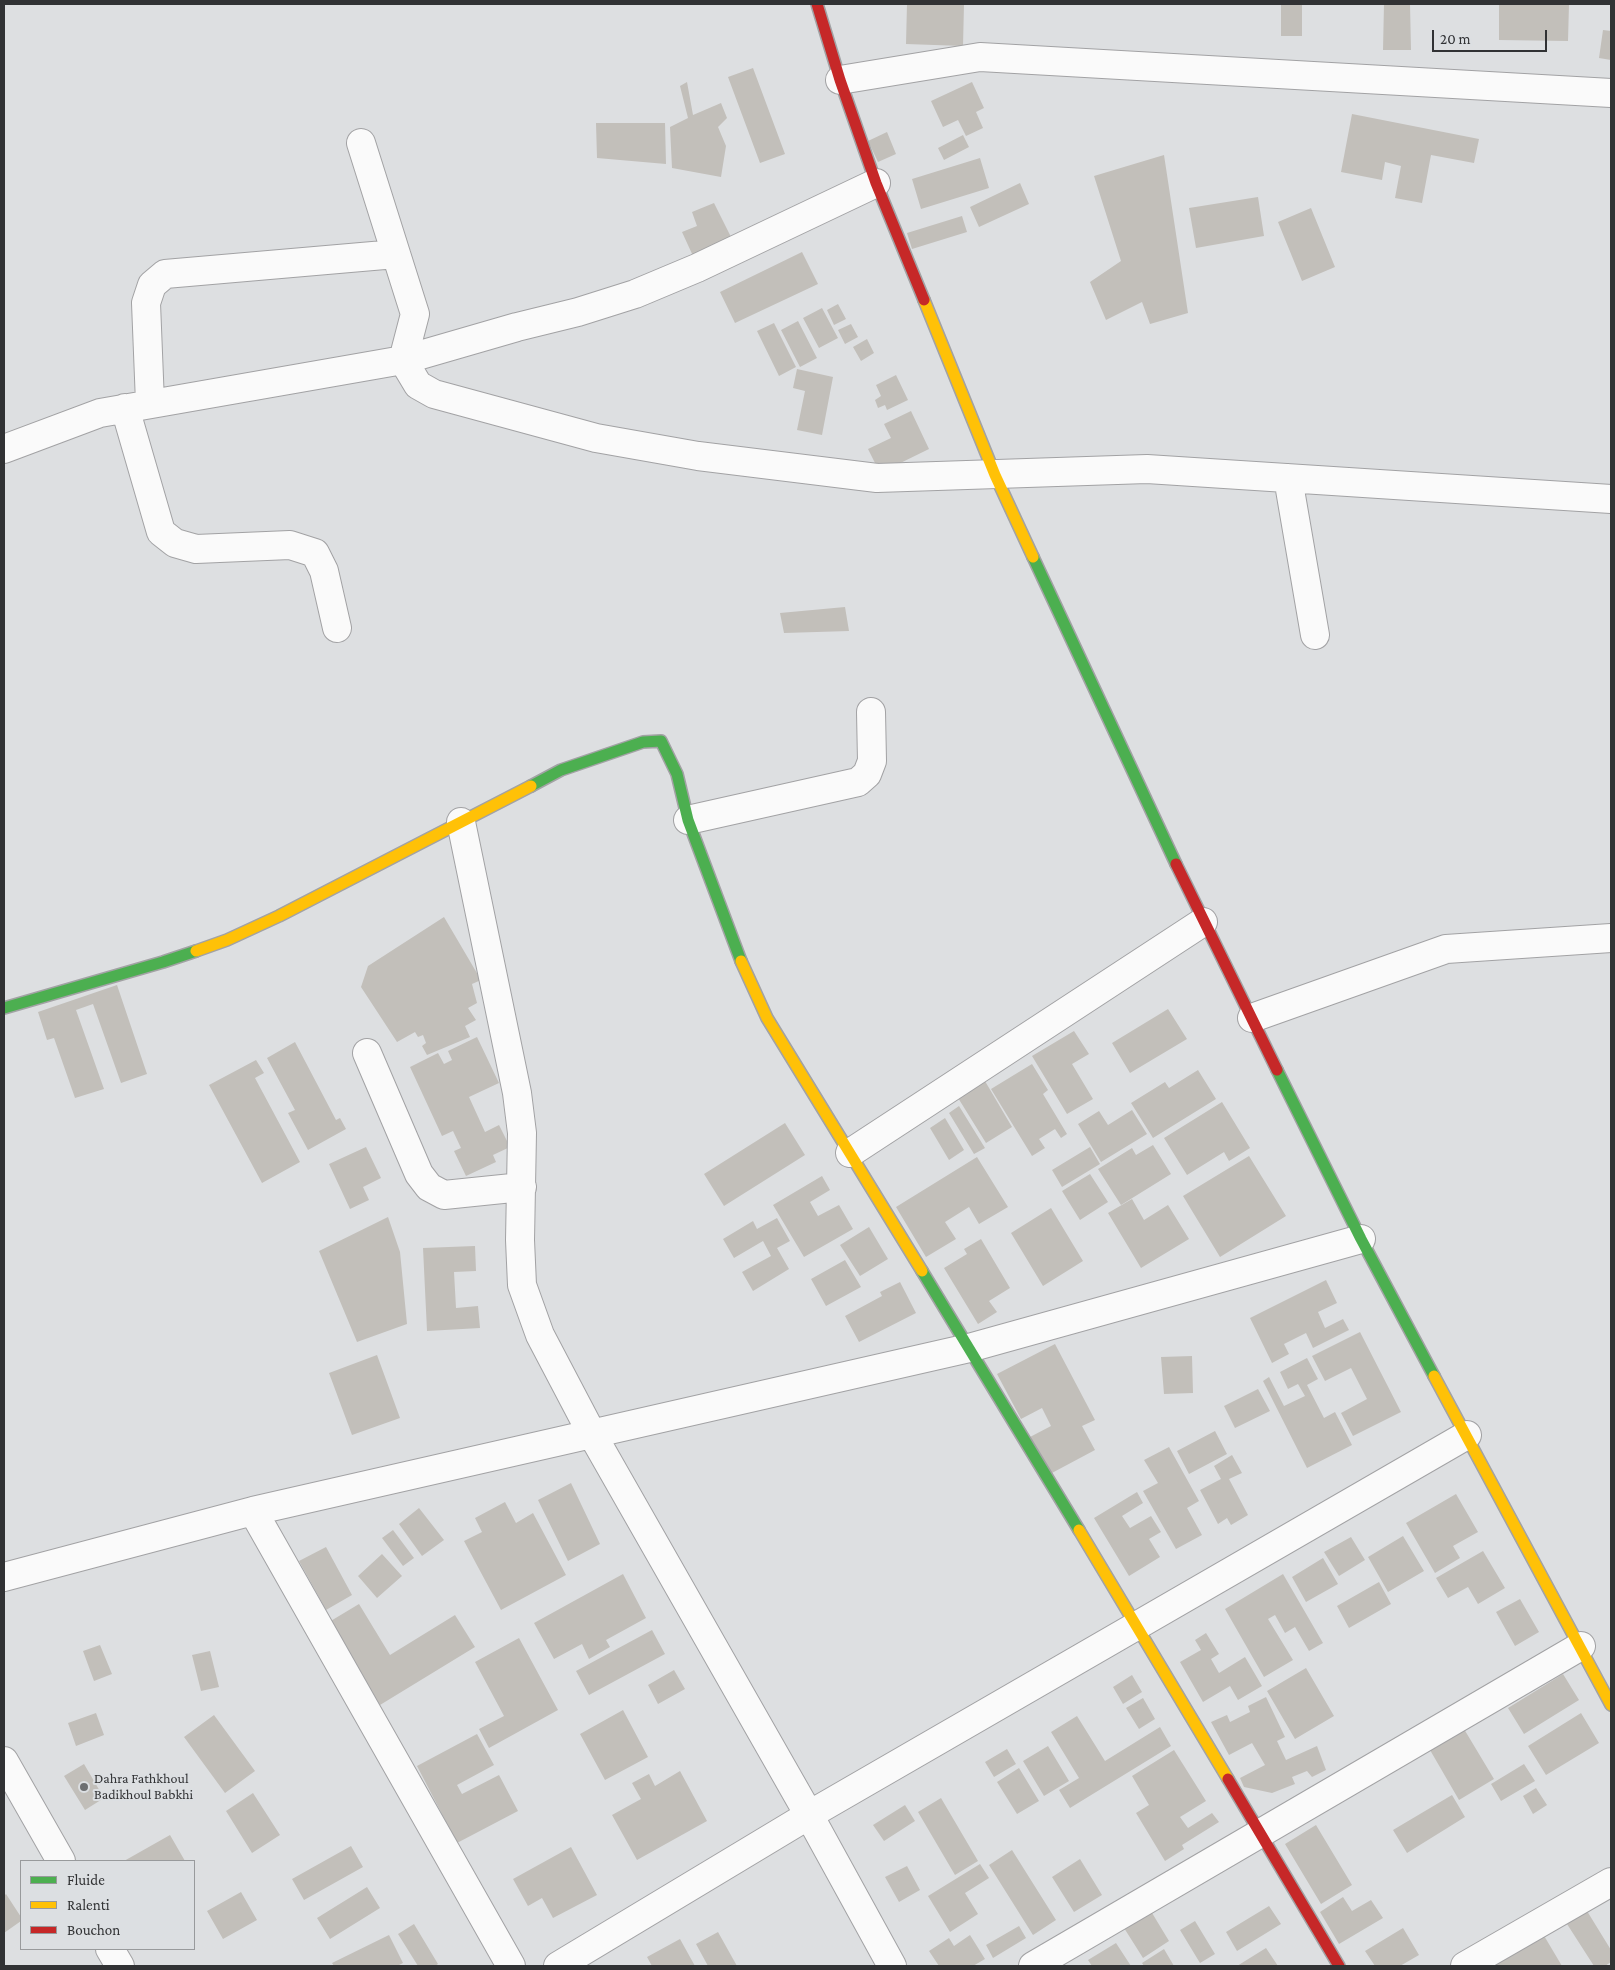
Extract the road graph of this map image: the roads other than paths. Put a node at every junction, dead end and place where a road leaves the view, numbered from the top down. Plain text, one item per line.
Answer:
1 (817, 4) edge
2 (840, 80) junction
3 (1611, 93) edge
4 (361, 143) dead end
5 (876, 184) junction
6 (396, 254) junction
7 (403, 360) junction
8 (138, 406) junction
9 (4, 449) edge
10 (995, 475) junction
11 (1288, 478) junction
12 (1611, 499) edge
13 (337, 628) dead end
14 (1315, 635) dead end
15 (871, 712) dead end
16 (688, 820) junction
17 (462, 822) junction
18 (1203, 922) junction
19 (1611, 938) edge
20 (4, 1008) edge
21 (1252, 1018) junction
22 (366, 1053) dead end
23 (850, 1152) junction
24 (522, 1187) junction
25 (1362, 1239) junction
26 (969, 1348) junction
27 (592, 1434) junction
28 (1467, 1435) junction
29 (253, 1511) junction
30 (4, 1577) edge
31 (1137, 1625) junction
32 (1581, 1646) junction
33 (1611, 1706) edge
34 (4, 1761) edge
35 (809, 1815) junction
36 (1261, 1833) junction
37 (60, 1860) edge
38 (1611, 1882) edge
39 (111, 1950) edge
40 (120, 1966) edge
41 (511, 1966) edge
42 (558, 1966) edge
43 (892, 1966) edge
44 (1033, 1966) edge
45 (1339, 1966) edge
46 (1465, 1966) edge

1 - 2 street
2 - 3 street
2 - 5 street
4 - 6 street
5 - 7 street
5 - 10 street
6 - 7 street
6 - 8 street
7 - 8 street
7 - 10 street
8 - 9 street
8 - 13 street
10 - 11 street
10 - 18 street
11 - 12 street
11 - 14 street
15 - 16 street
16 - 17 street
16 - 23 street
17 - 20 street
17 - 24 street
18 - 21 street
18 - 23 street
19 - 21 street
21 - 25 street
22 - 24 street
23 - 26 street
24 - 27 street
25 - 26 street
25 - 28 street
26 - 27 street
26 - 31 street
27 - 29 street
27 - 35 street
28 - 31 street
28 - 32 street
29 - 30 street
29 - 41 street
31 - 35 street
31 - 36 street
32 - 33 street
32 - 36 street
34 - 37 street
35 - 42 street
35 - 43 street
36 - 44 street
36 - 45 street
38 - 46 street
39 - 40 street

